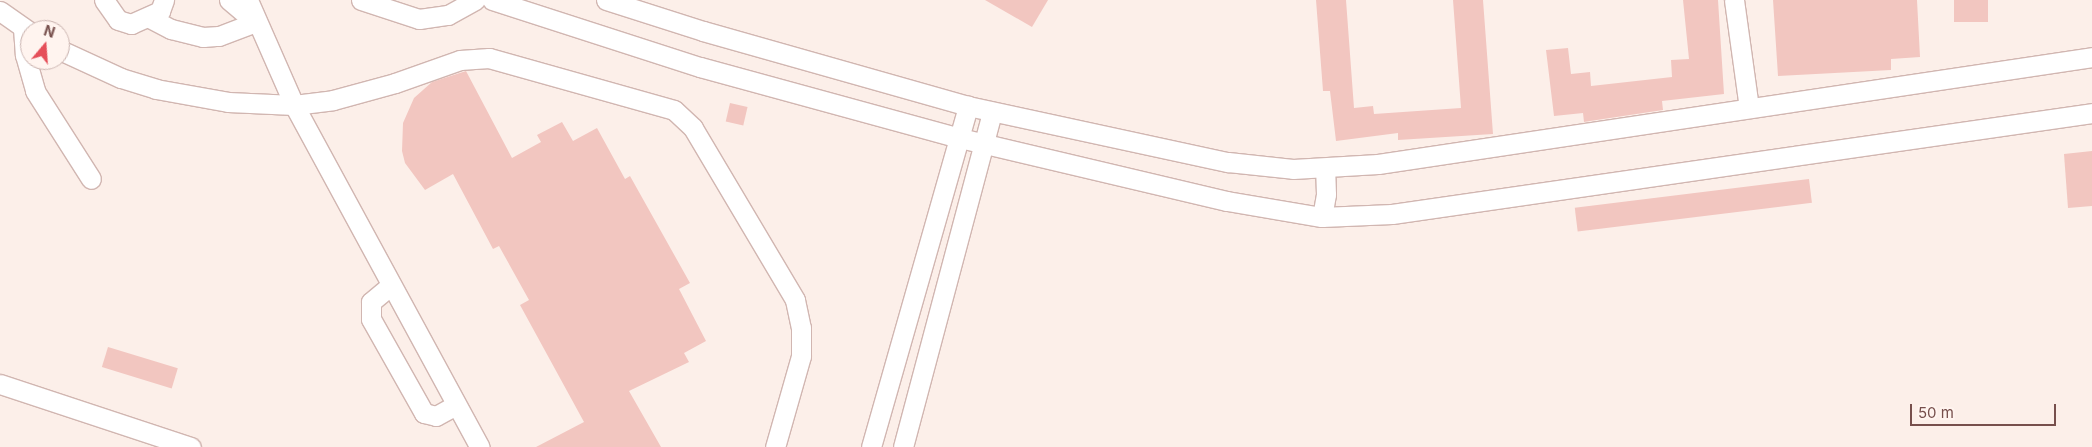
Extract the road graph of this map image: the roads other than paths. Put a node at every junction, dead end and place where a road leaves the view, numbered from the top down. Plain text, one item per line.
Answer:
1 (104, 0) edge
2 (164, 0) edge
3 (229, 0) edge
4 (248, 0) edge
5 (361, 0) edge
6 (476, 0) edge
7 (492, 0) edge
8 (606, 0) edge
9 (1734, 0) edge
10 (0, 11) edge
11 (148, 17) junction
12 (255, 22) junction
13 (20, 25) edge
14 (70, 55) edge
15 (2092, 57) edge
16 (29, 70) edge
17 (294, 105) junction
18 (968, 106) junction
19 (1750, 108) junction
20 (992, 112) junction
21 (2092, 113) edge
22 (960, 138) junction
23 (985, 144) junction
24 (1324, 169) junction
25 (91, 179) dead end
26 (1322, 217) junction
27 (390, 286) junction
28 (0, 384) edge
29 (456, 405) junction
30 (185, 446) edge
31 (480, 447) edge
32 (775, 447) edge
33 (871, 447) edge
34 (903, 447) edge

1 - 11 street
2 - 11 street
3 - 12 street
4 - 12 street
5 - 6 street
7 - 22 street
8 - 18 street
9 - 19 street
10 - 13 street
11 - 12 street
12 - 17 street
14 - 17 street
15 - 19 street
16 - 25 street
17 - 27 street
17 - 32 street
18 - 20 street
18 - 22 street
19 - 24 street
20 - 23 street
20 - 24 street
21 - 26 street
22 - 23 street
22 - 33 street
23 - 26 street
23 - 34 street
24 - 26 street
27 - 29 street
27 - 29 street
28 - 30 street
29 - 31 street

